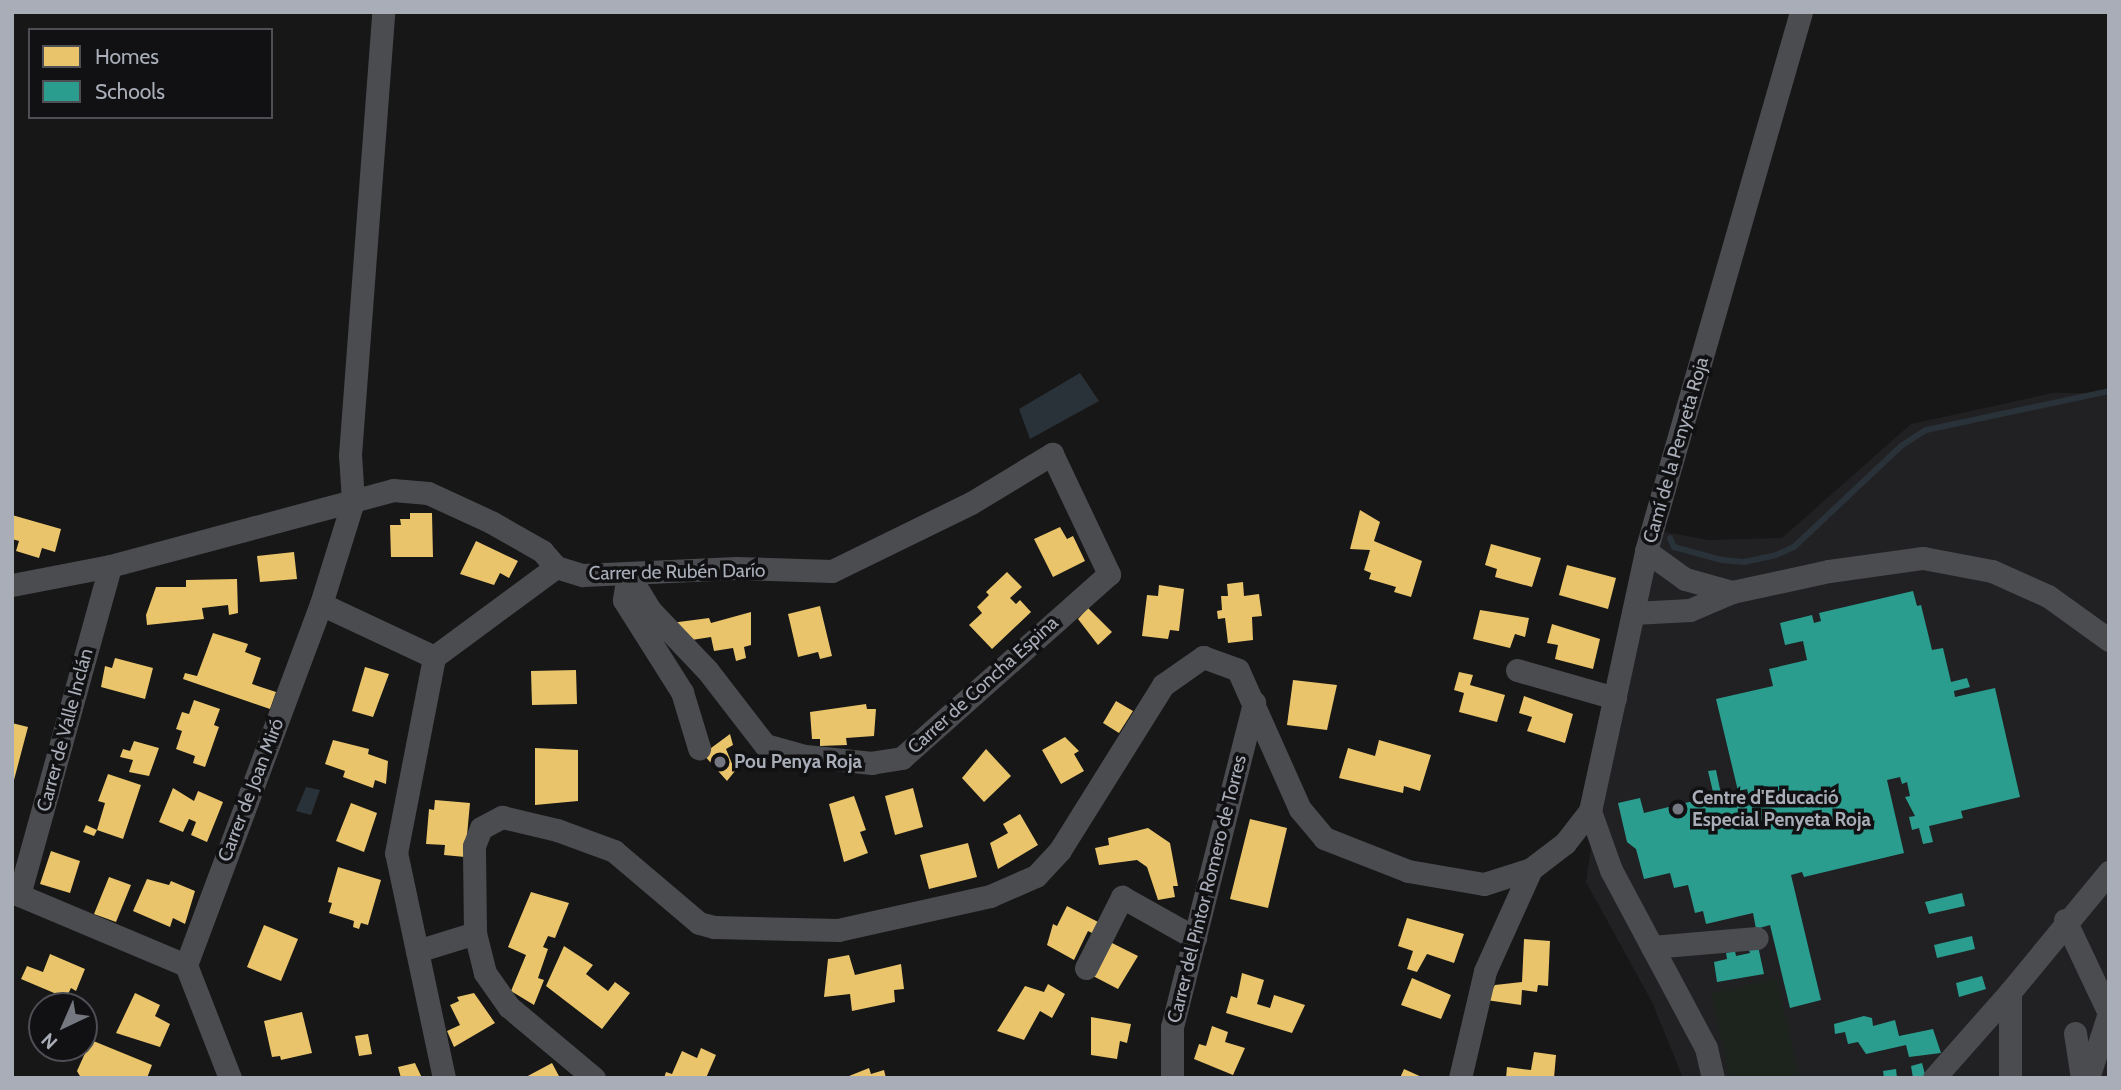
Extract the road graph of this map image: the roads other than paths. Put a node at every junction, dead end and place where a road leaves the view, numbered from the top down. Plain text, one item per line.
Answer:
1 (383, 12) edge
2 (1801, 12) edge
3 (1052, 454) joint
4 (353, 500) junction
5 (1646, 551) junction
6 (110, 566) junction
7 (556, 567) junction
8 (628, 573) junction
9 (12, 585) edge
10 (1732, 592) junction
11 (321, 604) junction
12 (1633, 613) junction
13 (2109, 640) edge
14 (434, 657) junction
15 (1517, 670) dead end
16 (1615, 698) junction
17 (1254, 702) junction
18 (699, 748) dead end
19 (1590, 811) junction
20 (1531, 869) junction
21 (2109, 872) edge
22 (16, 893) edge
23 (2066, 920) junction
24 (475, 933) junction
25 (1195, 938) junction
26 (1757, 938) dead end
27 (1652, 947) junction
28 (417, 951) junction
29 (186, 965) junction
30 (1086, 968) dead end
31 (2010, 992) junction
32 (2109, 1013) edge
33 (2075, 1033) dead end
34 (230, 1078) edge
35 (444, 1078) edge
36 (594, 1078) edge
37 (1172, 1078) edge
38 (1460, 1078) edge
39 (1713, 1078) edge
40 (1934, 1078) edge
41 (2010, 1078) edge
42 (2081, 1078) edge
43 (2088, 1078) edge

1 - 4 street
2 - 5 street, Camí de la Penyeta Roja
3 - 8 street, Carrer de Rubén Darío
3 - 8 street, Carrer de Concha Espina
4 - 6 street, Carrer de Rubén Darío
4 - 7 street, Carrer de Rubén Darío
4 - 11 street, Carrer de Joan Miró
5 - 10 street
5 - 12 street, Camí de la Penyeta Roja
6 - 9 street, Carrer de Rubén Darío
6 - 22 street, Carrer de Valle Inclán
7 - 8 street, Carrer de Rubén Darío
7 - 14 street
8 - 18 street
10 - 12 street
10 - 13 street
11 - 14 street
11 - 29 street, Carrer de Joan Miró
12 - 16 street, Camí de la Penyeta Roja
14 - 28 street
15 - 16 street
16 - 19 street, Camí de la Penyeta Roja
17 - 20 street
17 - 24 street
17 - 25 street, Carrer del Pintor Romero de Torres
19 - 20 street, Camí de la Penyeta Roja
19 - 27 street
20 - 38 street
21 - 23 street
22 - 29 street
23 - 31 street
23 - 32 street
24 - 28 street
24 - 36 street
25 - 30 street
25 - 37 street, Carrer del Pintor Romero de Torres
26 - 27 street
27 - 39 street
28 - 35 street
29 - 34 street
31 - 40 street
31 - 41 street
32 - 43 street
33 - 42 street

